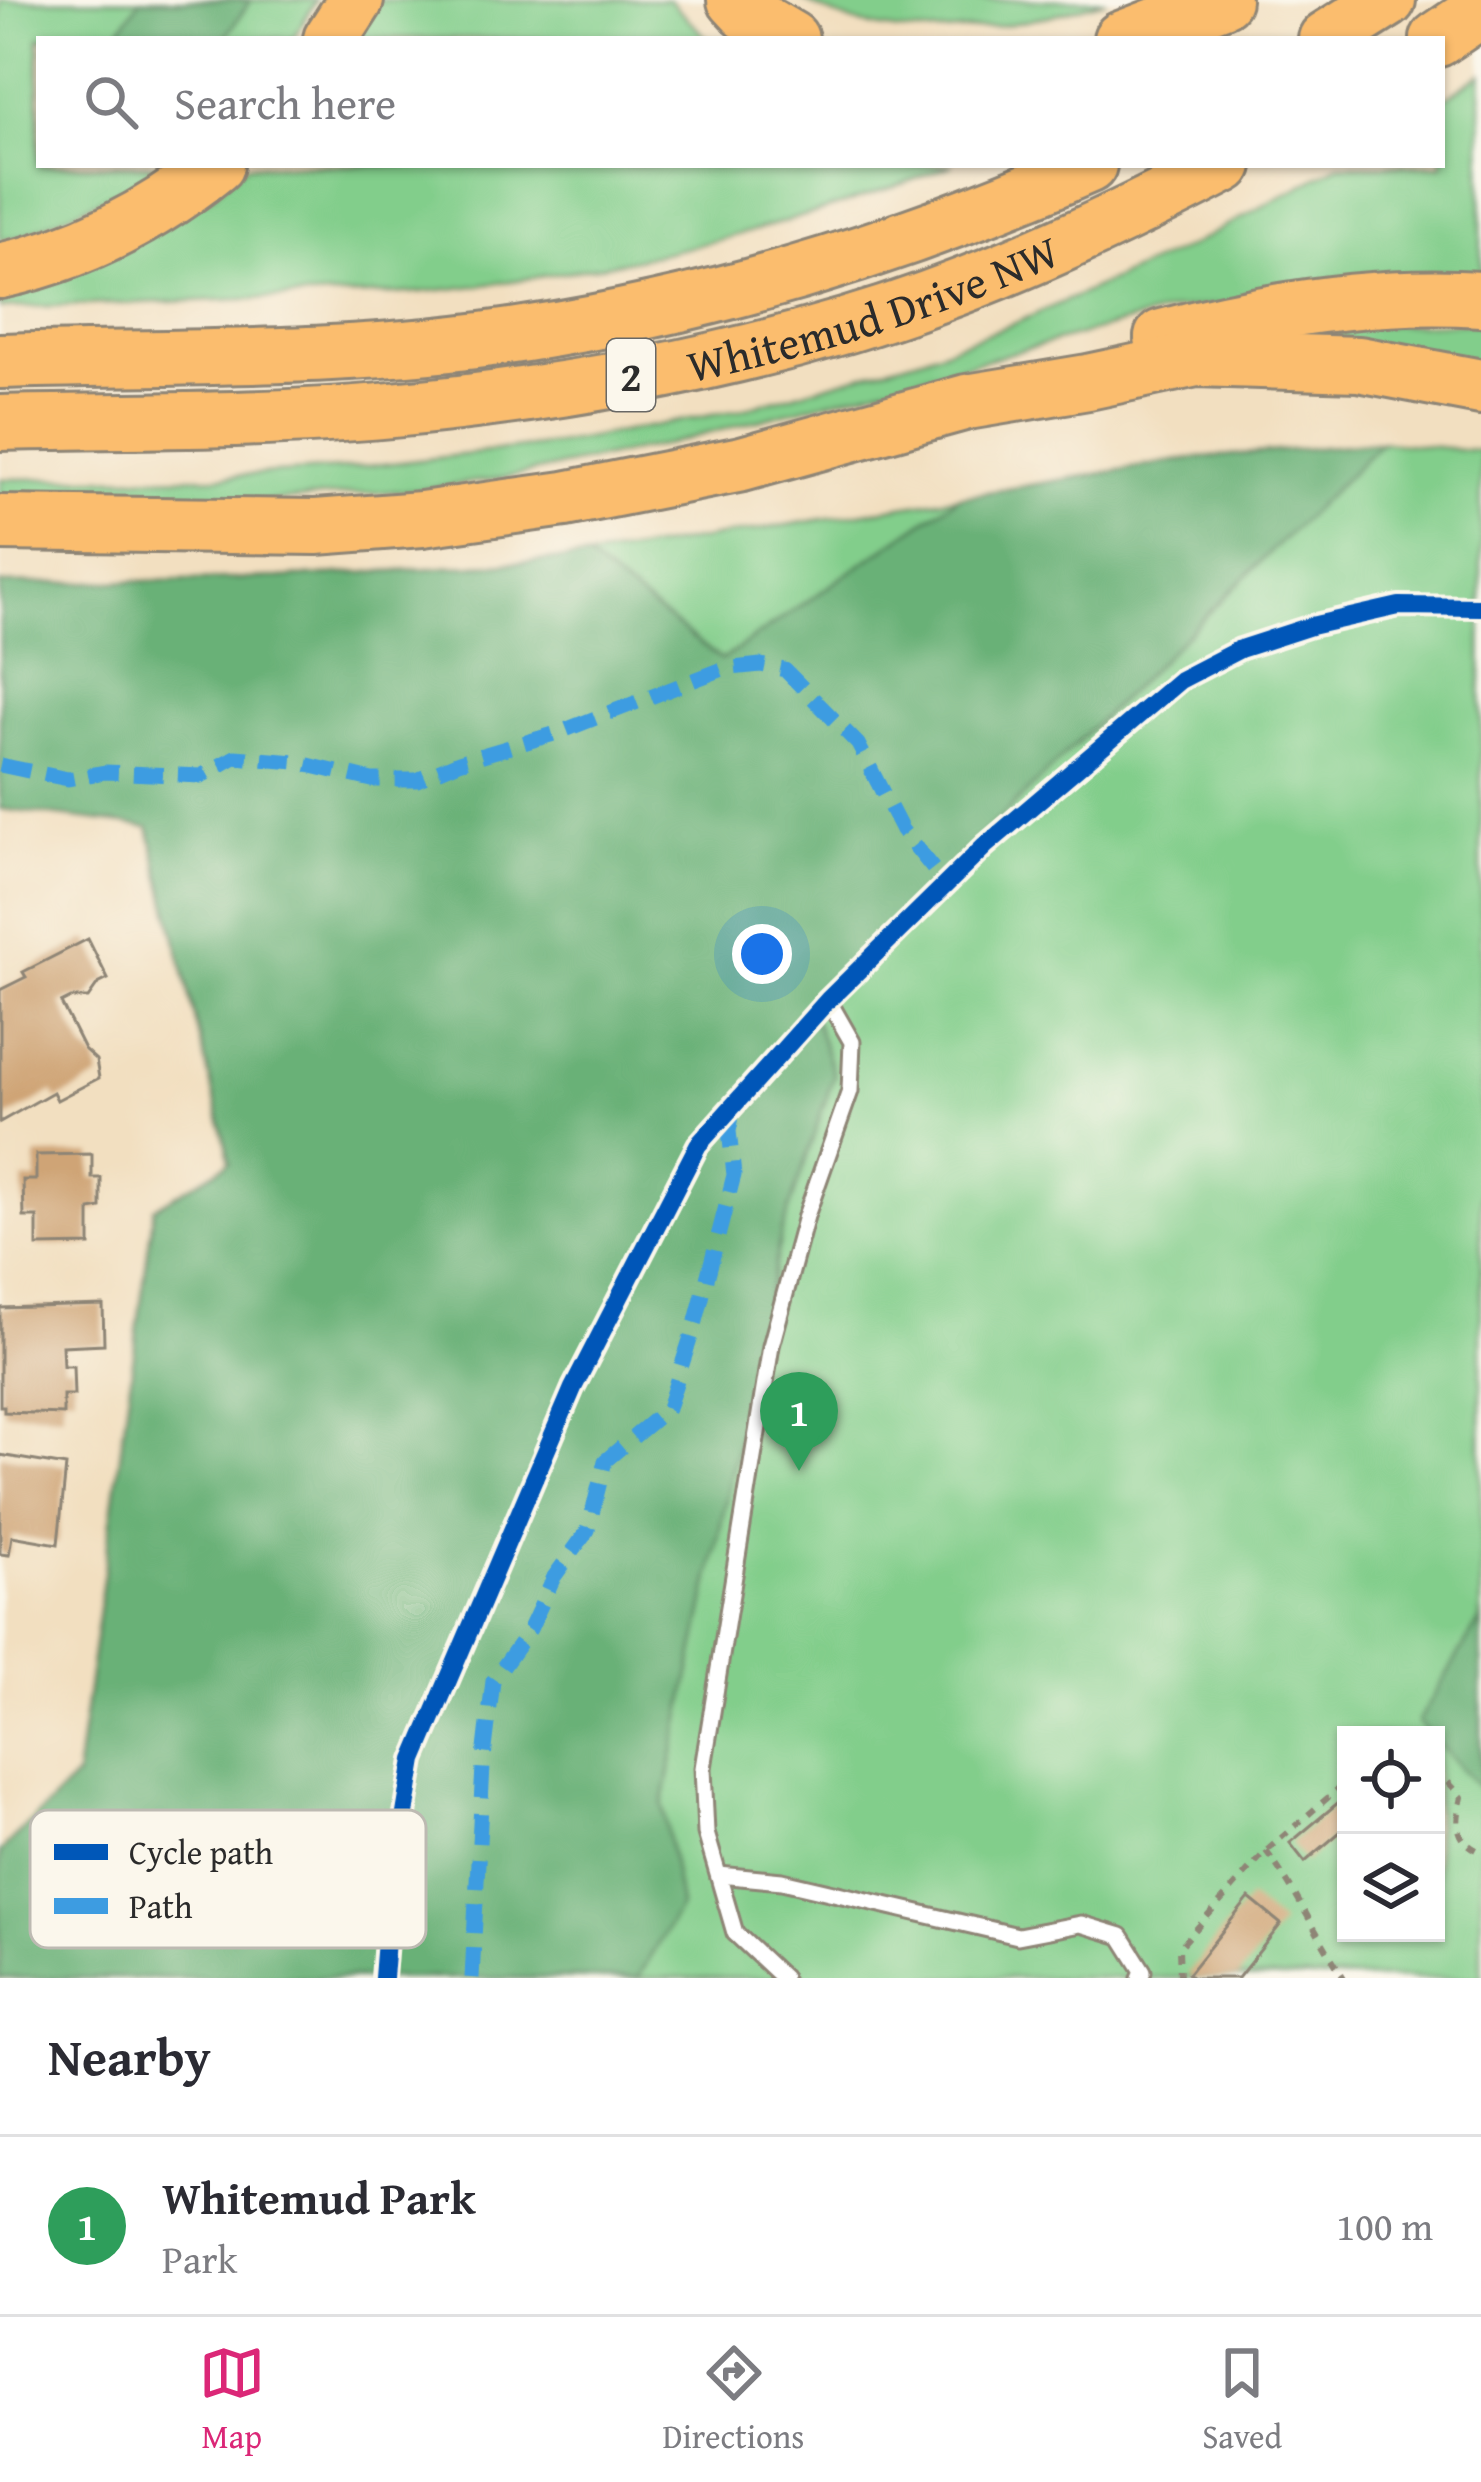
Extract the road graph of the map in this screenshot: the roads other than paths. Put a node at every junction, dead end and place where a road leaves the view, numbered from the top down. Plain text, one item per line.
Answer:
1 (356, 0) edge
2 (735, 0) edge
3 (1223, 0) edge
4 (1388, 0) edge
5 (1481, 10) edge
6 (333, 36) edge
7 (786, 36) edge
8 (1128, 36) edge
9 (1331, 36) edge
10 (1442, 36) edge
11 (212, 168) edge
12 (1081, 168) edge
13 (1219, 168) edge
14 (0, 272) edge
15 (1481, 299) edge
16 (0, 361) edge
17 (1481, 387) edge
18 (967, 402) junction
19 (0, 423) edge
20 (0, 523) edge
21 (1481, 607) edge
22 (719, 1875) junction
23 (783, 1978) edge
24 (1140, 1978) edge

1 - 6 highway
2 - 7 highway
3 - 8 highway
4 - 9 highway
5 - 10 highway
11 - 14 highway
12 - 16 highway, Whitemud Drive NW / 2
13 - 19 highway, Whitemud Drive NW / 2
15 - 18 highway
17 - 18 highway
18 - 20 highway
21 - 22 lane
22 - 23 lane
22 - 24 lane

